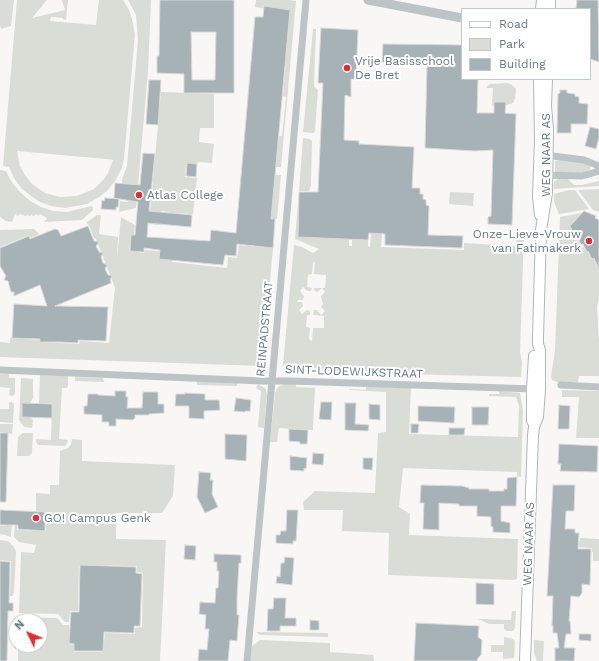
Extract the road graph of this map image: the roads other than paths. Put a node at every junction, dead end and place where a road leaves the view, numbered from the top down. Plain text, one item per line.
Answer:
1 (306, 0) edge
2 (368, 0) edge
3 (461, 18) edge
4 (539, 80) edge
5 (547, 80) edge
6 (543, 158) junction
7 (599, 166) edge
8 (599, 171) edge
9 (543, 175) junction
10 (0, 370) edge
11 (272, 381) junction
12 (561, 384) dead end
13 (599, 387) edge
14 (536, 389) junction
15 (247, 661) edge
16 (525, 661) edge

1 - 11 street, REINPADSTRAAT
2 - 3 street
4 - 6 main road, WEG NAAR AS
5 - 6 main road, WEG NAAR AS
6 - 7 street
6 - 9 main road, WEG NAAR AS
8 - 9 street
9 - 14 main road, WEG NAAR AS
10 - 11 street, SINT-LODEWIJKSTRAAT
11 - 14 street, SINT-LODEWIJKSTRAAT
11 - 15 street, REINPADSTRAAT
12 - 13 street
14 - 16 main road, WEG NAAR AS

